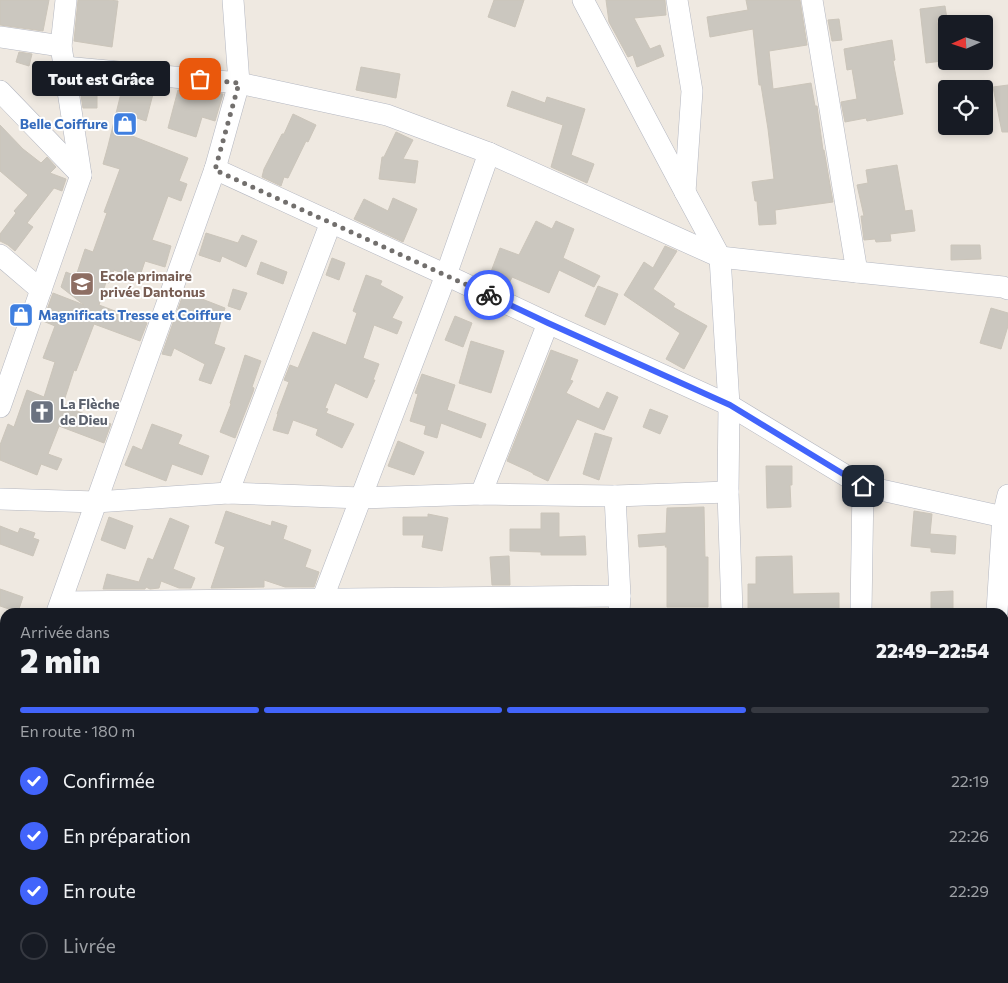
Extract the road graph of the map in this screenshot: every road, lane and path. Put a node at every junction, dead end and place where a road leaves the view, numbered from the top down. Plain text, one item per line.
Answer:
1 (66, 0) edge
2 (232, 0) edge
3 (583, 0) edge
4 (677, 0) edge
5 (812, 0) edge
6 (0, 37) edge
7 (60, 46) junction
8 (64, 67) junction
9 (239, 83) junction
10 (0, 91) edge
11 (489, 153) junction
12 (215, 170) junction
13 (81, 176) junction
14 (685, 192) junction
15 (331, 222) junction
16 (0, 255) edge
17 (720, 257) junction
18 (857, 272) junction
19 (446, 275) junction
20 (1008, 289) edge
21 (41, 290) junction
22 (548, 323) junction
23 (730, 405) junction
24 (0, 407) edge
25 (863, 486) junction
26 (728, 492) junction
27 (228, 493) junction
28 (480, 494) junction
29 (1008, 495) edge
30 (615, 496) junction
31 (361, 498) junction
32 (0, 499) edge
33 (96, 502) junction
34 (1006, 517) edge
35 (620, 604) edge
36 (320, 606) edge
37 (59, 607) edge
38 (732, 608) edge
39 (861, 608) edge
40 (997, 608) edge

1 - 7 street
2 - 9 street
3 - 14 street
4 - 14 street
5 - 18 street
6 - 7 street
7 - 8 street
8 - 9 street
8 - 13 street
9 - 11 street
9 - 12 street
10 - 13 street
11 - 17 street
11 - 19 street
12 - 15 street
12 - 33 street
13 - 21 street
14 - 17 street
15 - 19 street
15 - 27 street
16 - 21 street
17 - 18 street
17 - 23 street
18 - 20 street
19 - 22 street
19 - 31 street
21 - 24 street
22 - 23 street
22 - 28 street
23 - 25 street
23 - 26 street
25 - 34 street
25 - 39 street
26 - 30 street
26 - 38 street
27 - 31 street
27 - 33 street
28 - 30 street
28 - 31 street
29 - 34 street
30 - 35 street
31 - 36 street
32 - 33 street
33 - 37 street
34 - 40 street
35 - 36 street
36 - 37 street

